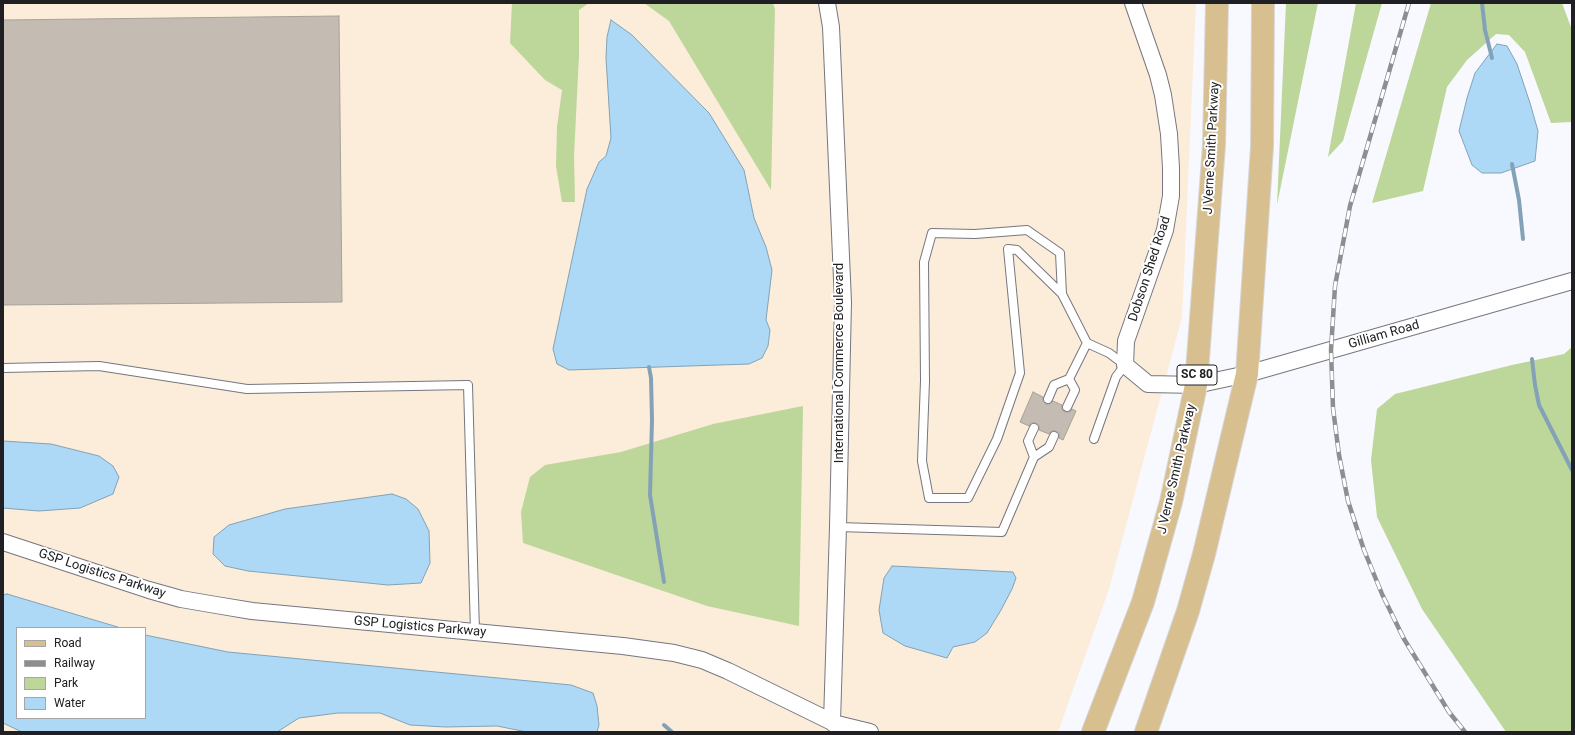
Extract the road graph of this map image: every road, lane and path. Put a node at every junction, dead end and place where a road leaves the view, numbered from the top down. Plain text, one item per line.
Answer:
1 (827, 3) edge
2 (1133, 3) edge
3 (1217, 3) edge
4 (1263, 3) edge
5 (1572, 281) edge
6 (1062, 294) junction
7 (1087, 343) junction
8 (1125, 365) junction
9 (3, 368) edge
10 (1247, 374) junction
11 (1069, 379) junction
12 (1196, 385) junction
13 (1048, 398) dead end
14 (1067, 407) dead end
15 (1034, 428) dead end
16 (1054, 436) dead end
17 (1094, 439) dead end
18 (1034, 457) junction
19 (838, 527) junction
20 (3, 542) edge
21 (475, 632) junction
22 (838, 727) edge
23 (870, 732) edge
24 (1093, 732) edge
25 (1146, 732) edge

1 - 19 street, International Commerce Boulevard
2 - 8 street, Dobson Shed Road
3 - 12 main road, J Verne Smith Parkway / SC 80
4 - 10 main road
5 - 10 street, Gilliam Road
6 - 6 lane
6 - 7 lane
7 - 8 lane
7 - 11 lane
8 - 12 street
8 - 17 lane
9 - 21 lane
10 - 12 street, Gilliam Road
10 - 25 main road
11 - 13 lane
11 - 14 lane
12 - 24 main road, J Verne Smith Parkway / SC 80
15 - 18 lane
16 - 18 lane
18 - 19 lane
19 - 22 street, International Commerce Boulevard
20 - 21 street, GSP Logistics Parkway
21 - 22 street, GSP Logistics Parkway
22 - 23 street, GSP Logistics Parkway

